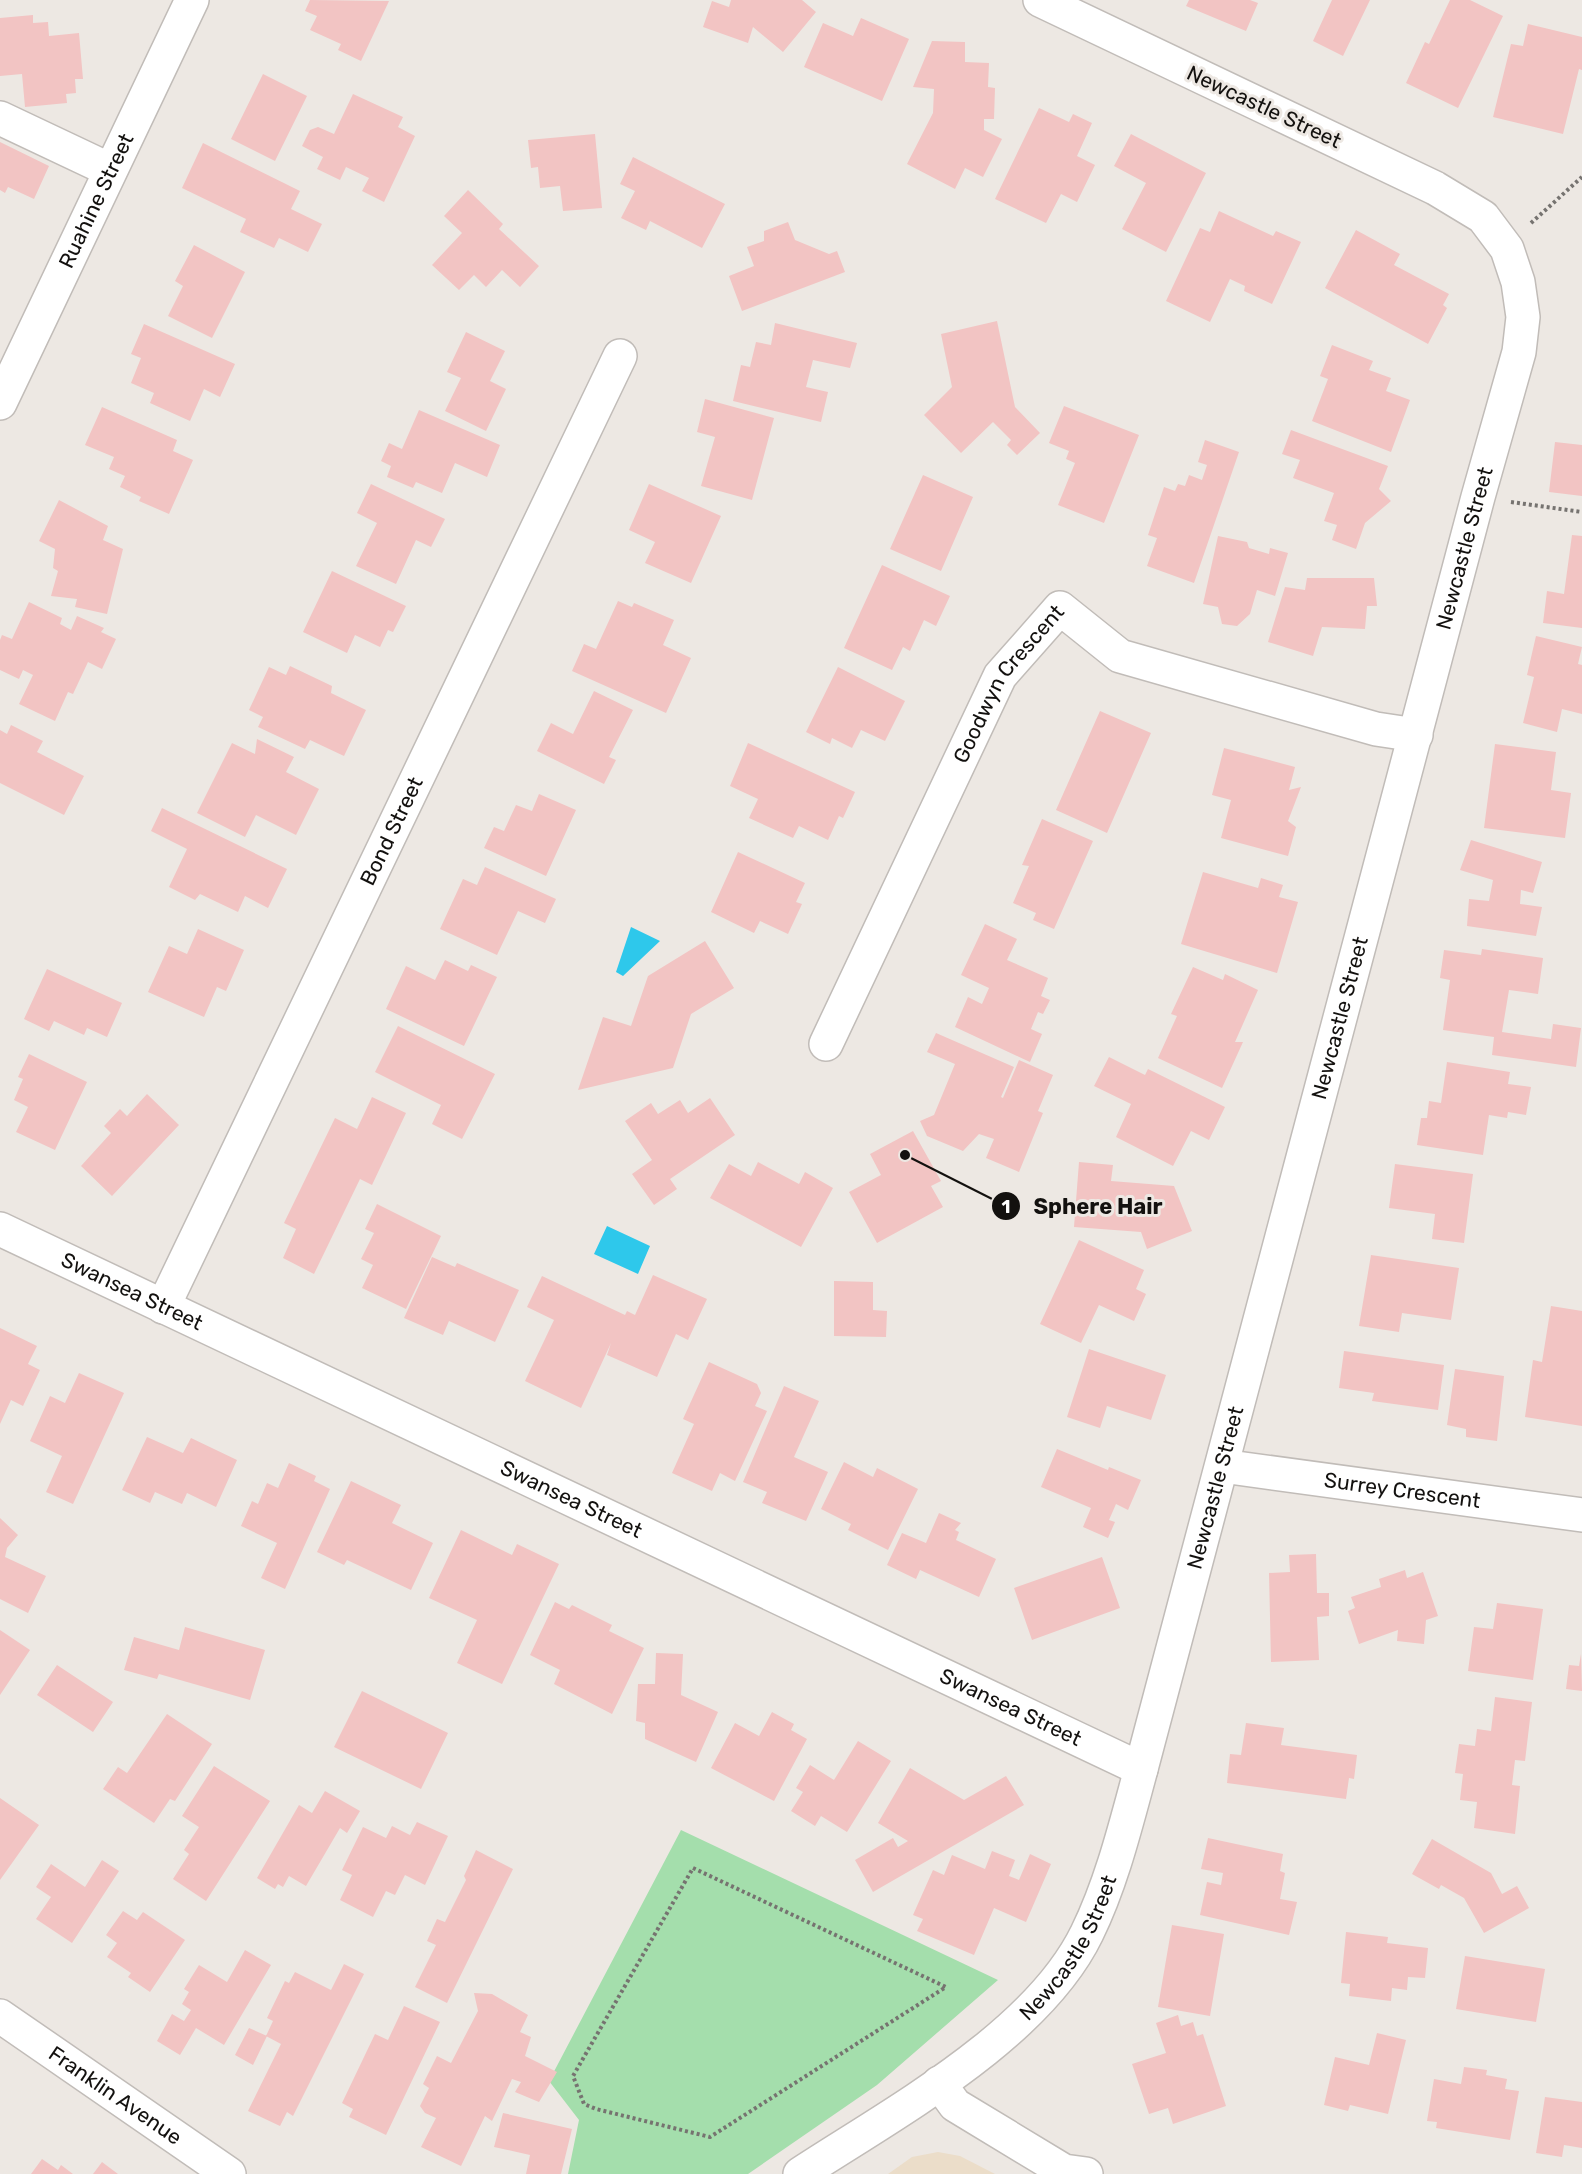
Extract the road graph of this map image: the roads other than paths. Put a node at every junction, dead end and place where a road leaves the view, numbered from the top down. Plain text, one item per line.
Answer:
1 (192, 0) edge
2 (1040, 0) edge
3 (0, 118) edge
4 (110, 170) junction
5 (620, 356) dead end
6 (0, 403) edge
7 (1416, 735) junction
8 (826, 1044) dead end
9 (0, 1229) edge
10 (163, 1307) junction
11 (1222, 1466) junction
12 (1582, 1515) edge
13 (1141, 1769) junction
14 (0, 2016) edge
15 (939, 2083) junction
16 (229, 2174) edge
17 (800, 2174) edge
18 (1086, 2174) edge

1 - 4 street, Ruahine Street
2 - 7 street, Newcastle Street
3 - 4 street
4 - 6 street, Ruahine Street
5 - 10 street, Bond Street
7 - 8 street, Goodwyn Crescent
7 - 11 street, Newcastle Street
9 - 10 street, Swansea Street
10 - 13 street, Swansea Street
11 - 12 street, Surrey Crescent
11 - 13 street, Newcastle Street
13 - 15 street, Newcastle Street
14 - 16 street, Franklin Avenue
15 - 17 street, Newcastle Street
15 - 18 street

